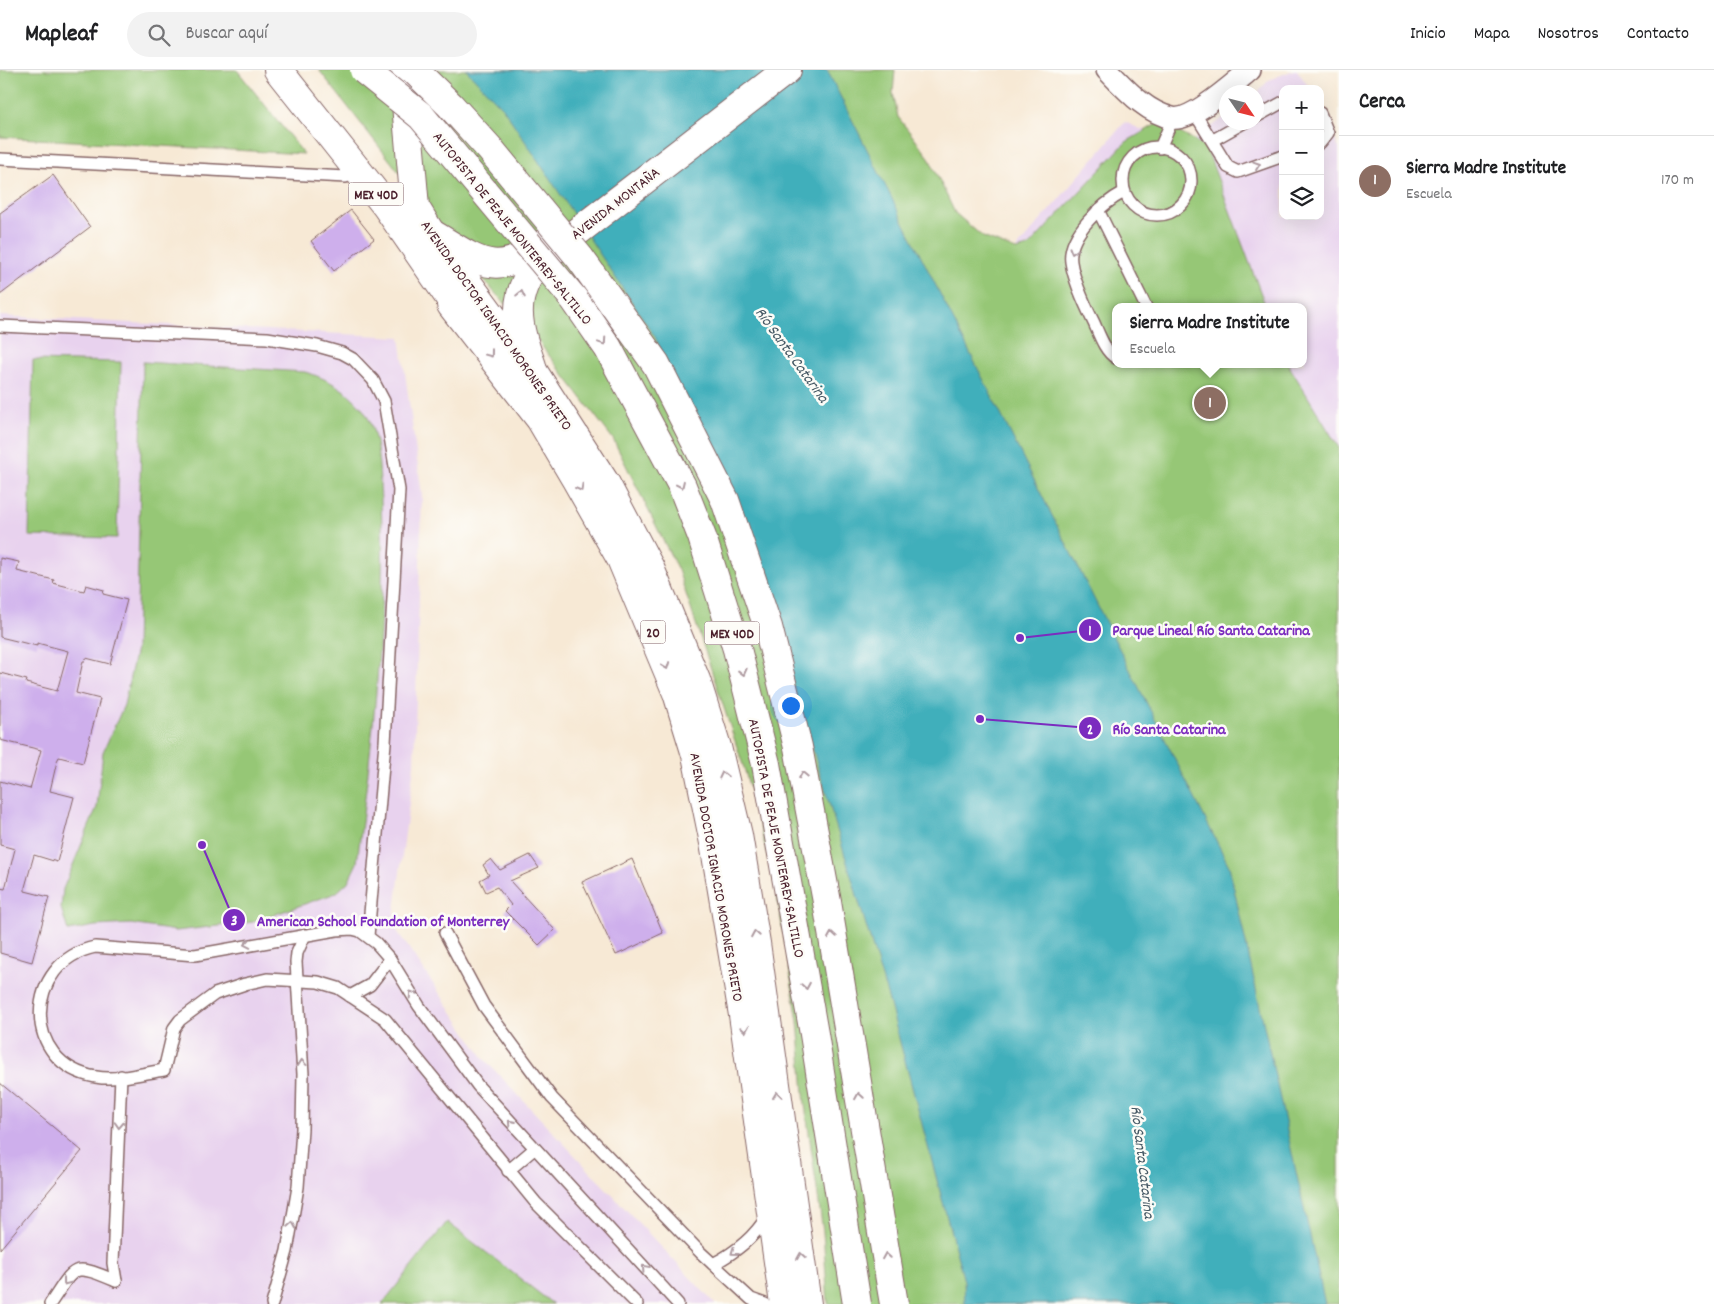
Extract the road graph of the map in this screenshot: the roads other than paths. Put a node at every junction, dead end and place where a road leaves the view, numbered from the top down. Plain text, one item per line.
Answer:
1 (262, 70) edge
2 (278, 70) edge
3 (364, 70) edge
4 (403, 70) edge
5 (414, 70) edge
6 (766, 70) edge
7 (787, 70) edge
8 (1106, 70) edge
9 (1238, 74) edge
10 (1279, 104) edge
11 (1194, 112) junction
12 (1264, 112) edge
13 (1173, 118) junction
14 (1324, 124) edge
15 (1231, 130) edge
16 (1324, 138) edge
17 (1213, 140) junction
18 (1160, 148) junction
19 (1279, 157) edge
20 (0, 159) edge
21 (346, 177) junction
22 (1124, 192) junction
23 (1098, 210) junction
24 (431, 233) junction
25 (534, 258) junction
26 (1144, 303) edge
27 (466, 323) junction
28 (0, 326) edge
29 (1112, 354) edge
30 (536, 374) junction
31 (445, 933) dead end
32 (305, 935) junction
33 (368, 936) junction
34 (390, 958) junction
35 (296, 981) junction
36 (350, 996) junction
37 (121, 1076) junction
38 (534, 1149) junction
39 (508, 1171) junction
40 (772, 1208) junction
41 (713, 1264) junction
42 (50, 1304) edge
43 (272, 1304) edge
44 (638, 1304) edge
45 (678, 1304) edge
46 (765, 1304) edge
47 (784, 1304) edge
48 (807, 1304) edge
49 (857, 1304) edge
50 (894, 1304) edge

1 - 21 main road, AVENIDA DOCTOR IGNACIO MORONES PRIETO / 20
2 - 27 main road, MEX 40D
3 -> 49 main road, AUTOPISTA DE PEAJE MONTERREY-SALTILLO / MEX 40D, bridge
4 - 24 main road, AVENIDA DOCTOR IGNACIO MORONES PRIETO / 20
50 -> 5 main road, AUTOPISTA DE PEAJE MONTERREY-SALTILLO / MEX 40D, bridge
6 - 25 main road, AVENIDA MONTAÑA, bridge
7 - 25 main road, AVENIDA MONTAÑA, bridge
8 - 13 street
9 - 11 street
10 - 12 lane
11 - 13 street
11 - 17 lane
13 - 18 lane
14 - 16 lane
15 - 17 lane
17 -> 19 lane
18 - 22 lane
18 - 22 lane
20 - 21 lane
21 - 27 main road, AVENIDA DOCTOR IGNACIO MORONES PRIETO / 20
22 - 23 lane
23 - 26 lane
23 -> 29 lane
24 - 25 main road, AVENIDA MONTAÑA
24 - 30 main road, AVENIDA DOCTOR IGNACIO MORONES PRIETO / 20
30 -> 25 main road, AVENIDA MONTAÑA
27 -> 40 main road, AVENIDA DOCTOR IGNACIO MORONES PRIETO / 20
28 - 33 lane
48 -> 30 main road, AVENIDA DOCTOR IGNACIO MORONES PRIETO / 20
31 - 41 lane
32 - 33 lane
32 - 35 lane
32 -> 37 lane
33 - 34 lane
34 - 36 lane
38 -> 34 lane
35 - 36 lane
35 - 37 lane
43 -> 35 lane
36 - 39 lane
37 -> 42 lane
38 - 39 lane
45 -> 38 lane
39 - 44 lane
40 -> 41 lane
40 - 47 main road, AVENIDA DOCTOR IGNACIO MORONES PRIETO / 20
41 - 46 lane

